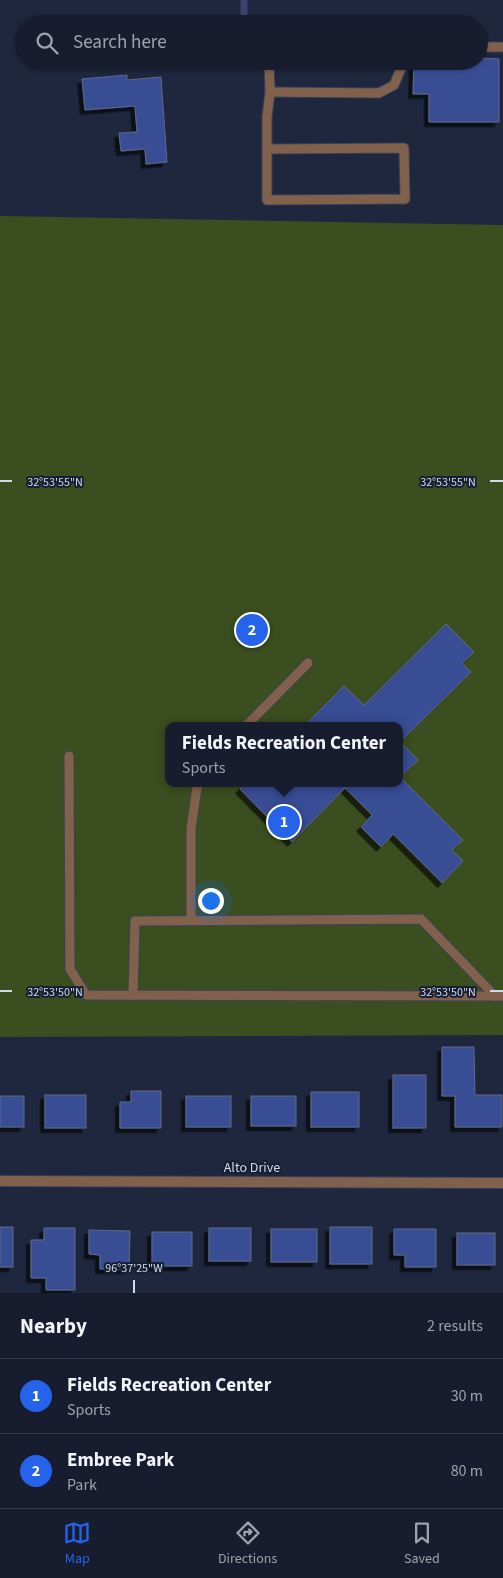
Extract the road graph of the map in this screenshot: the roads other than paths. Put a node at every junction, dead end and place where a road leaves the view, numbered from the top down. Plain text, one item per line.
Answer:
1 (488, 47) edge
2 (503, 47) edge
3 (269, 70) edge
4 (400, 70) edge
5 (270, 92) junction
6 (267, 148) junction
7 (308, 663) dead end
8 (250, 722) edge
9 (69, 756) dead end
10 (198, 787) edge
11 (192, 920) junction
12 (133, 995) junction
13 (499, 996) edge
14 (0, 1181) edge
15 (503, 1183) edge

1 - 2 lane
3 - 5 lane
4 - 5 lane
5 - 6 lane
6 - 6 lane
7 - 8 lane
9 - 12 lane
10 - 11 lane
11 - 12 lane
11 - 13 lane
12 - 13 lane
14 - 15 street, Alto Drive

